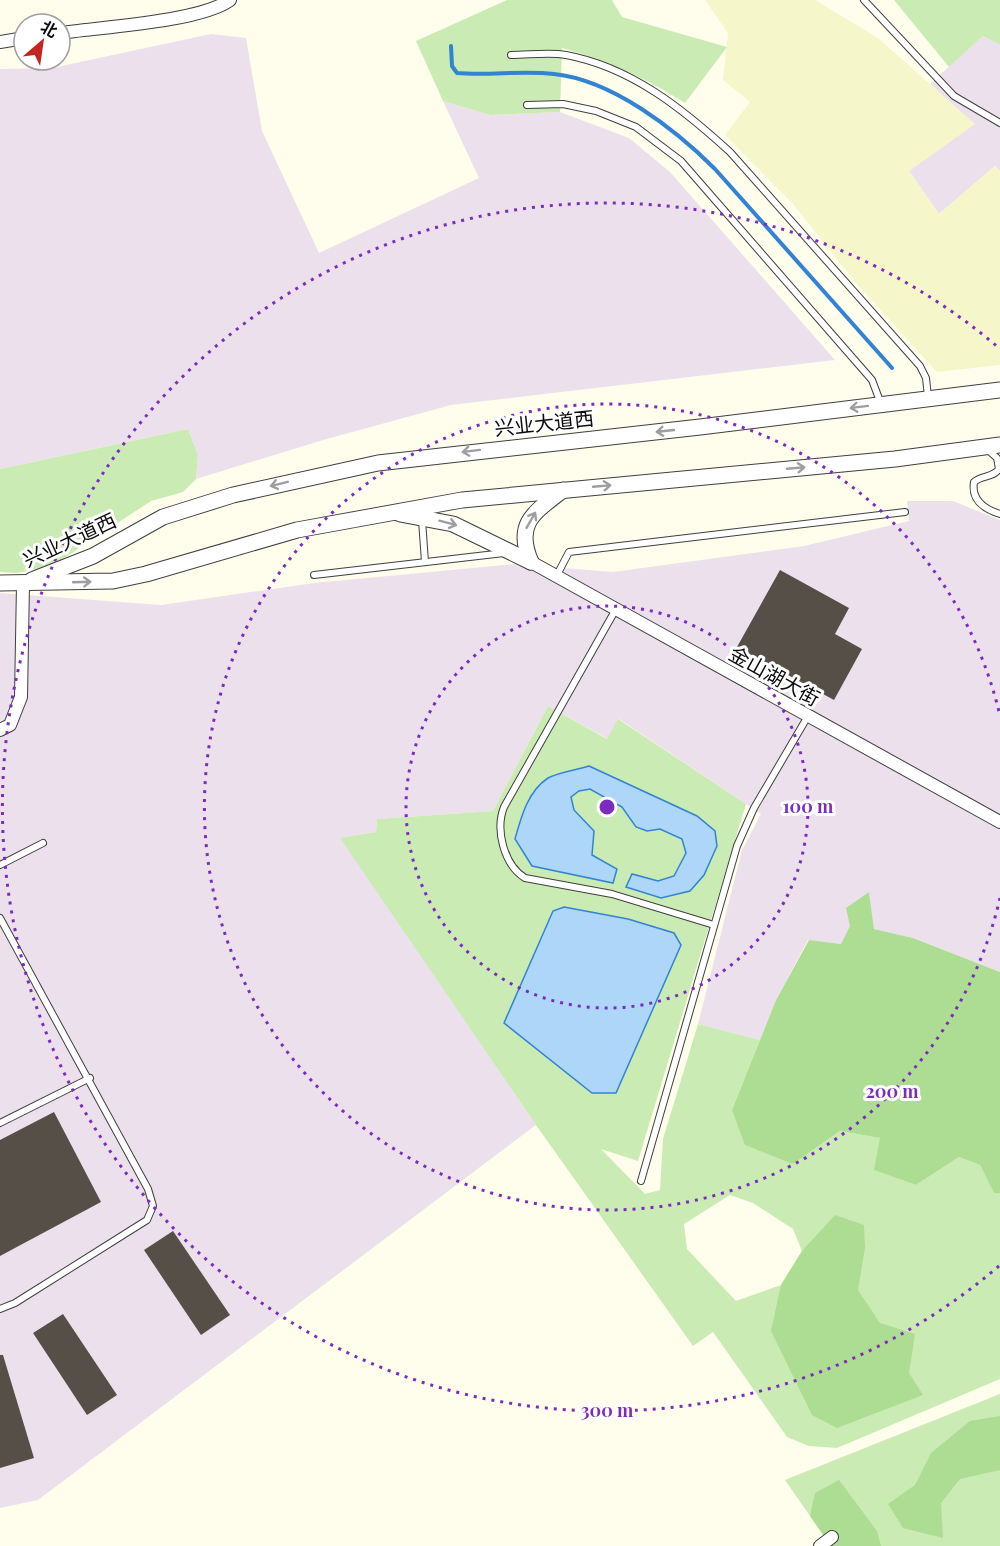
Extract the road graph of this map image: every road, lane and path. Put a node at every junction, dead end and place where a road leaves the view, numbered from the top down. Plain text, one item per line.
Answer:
1 (230, 0) edge
2 (864, 0) edge
3 (72, 31) edge
4 (511, 55) dead end
5 (527, 105) dead end
6 (1000, 123) edge
7 (1000, 390) edge
8 (928, 398) junction
9 (881, 404) junction
10 (992, 446) edge
11 (563, 490) junction
12 (905, 512) dead end
13 (1000, 514) edge
14 (370, 515) junction
15 (422, 517) junction
16 (512, 552) junction
17 (425, 562) junction
18 (531, 562) junction
19 (314, 575) dead end
20 (557, 575) junction
21 (0, 583) edge
22 (23, 584) junction
23 (616, 609) junction
24 (808, 715) junction
25 (0, 730) edge
26 (1000, 822) edge
27 (43, 843) dead end
28 (0, 865) edge
29 (0, 918) edge
30 (714, 925) junction
31 (90, 1078) junction
32 (0, 1123) edge
33 (641, 1181) dead end
34 (0, 1309) edge
35 (832, 1537) dead end
36 (820, 1546) edge

1 - 3 street
2 - 6 lane
4 - 8 lane
5 - 9 lane
7 - 8 street, 兴业大道西
8 - 9 street, 兴业大道西
9 -> 22 street, 兴业大道西
11 -> 10 street, 兴业大道西
10 - 13 lane
11 - 14 street, 兴业大道西
18 -> 11 street
12 - 20 lane
14 - 15 street
22 -> 14 street, 兴业大道西
15 -> 16 street
15 - 17 lane
16 - 17 lane
16 - 18 street
17 - 19 lane
18 - 20 street, 金山湖大街
20 - 23 street, 金山湖大街
21 - 22 street
22 - 25 street
23 - 24 street, 金山湖大街
23 - 30 lane
24 - 26 street, 金山湖大街
24 - 30 lane
27 - 28 lane
29 - 31 lane
30 - 33 lane
31 - 32 lane
31 - 34 lane
35 - 36 street

